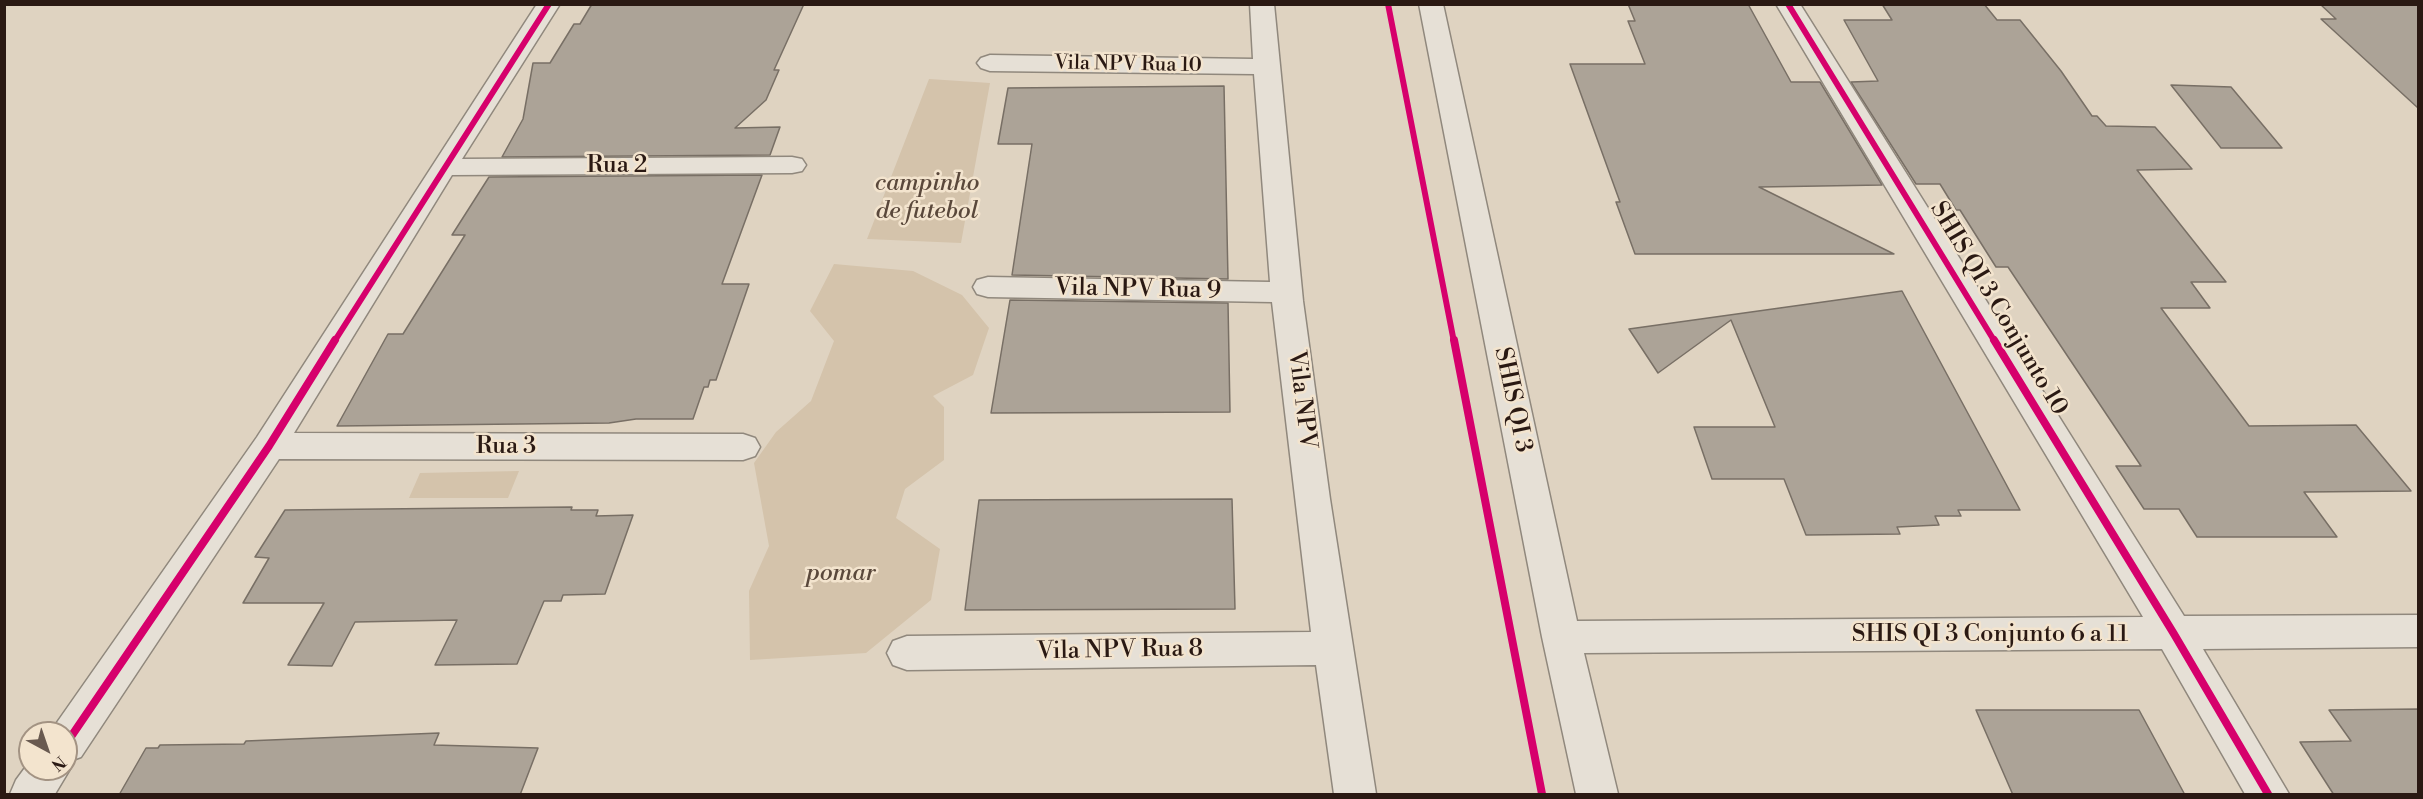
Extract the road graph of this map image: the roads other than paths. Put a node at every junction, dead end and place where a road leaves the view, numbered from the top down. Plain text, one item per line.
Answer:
1 (549, 4) edge
2 (1262, 4) edge
3 (1431, 4) edge
4 (1788, 4) edge
5 (990, 63) dead end
6 (1266, 67) junction
7 (792, 165) dead end
8 (443, 167) junction
9 (988, 287) dead end
10 (1288, 292) junction
11 (269, 446) junction
12 (742, 447) dead end
13 (2418, 631) edge
14 (2174, 634) junction
15 (1561, 637) junction
16 (1333, 648) junction
17 (907, 653) dead end
18 (78, 726) edge
19 (41, 781) edge
20 (31, 795) edge
21 (1355, 795) edge
22 (1597, 795) edge
23 (2268, 795) edge

1 - 8 street
2 - 6 street, Vila NPV
3 - 15 street, SHIS QI 3
4 - 14 street, SHIS QI 3 Conjunto 10
5 - 6 street, Vila NPV Rua 10
6 - 10 street, Vila NPV
7 - 8 street, Rua 2
8 - 11 street
9 - 10 street, Vila NPV Rua 9
10 - 16 street, Vila NPV
11 - 12 street, Rua 3
11 - 18 street
13 - 14 street, SHIS QI 3 Conjunto 6 a 11
14 - 15 street, SHIS QI 3 Conjunto 6 a 11
14 - 23 street, SHIS QI 3 Conjunto 10
15 - 22 street, SHIS QI 3
16 - 17 street, Vila NPV Rua 8
16 - 21 street, Vila NPV
19 - 20 street

